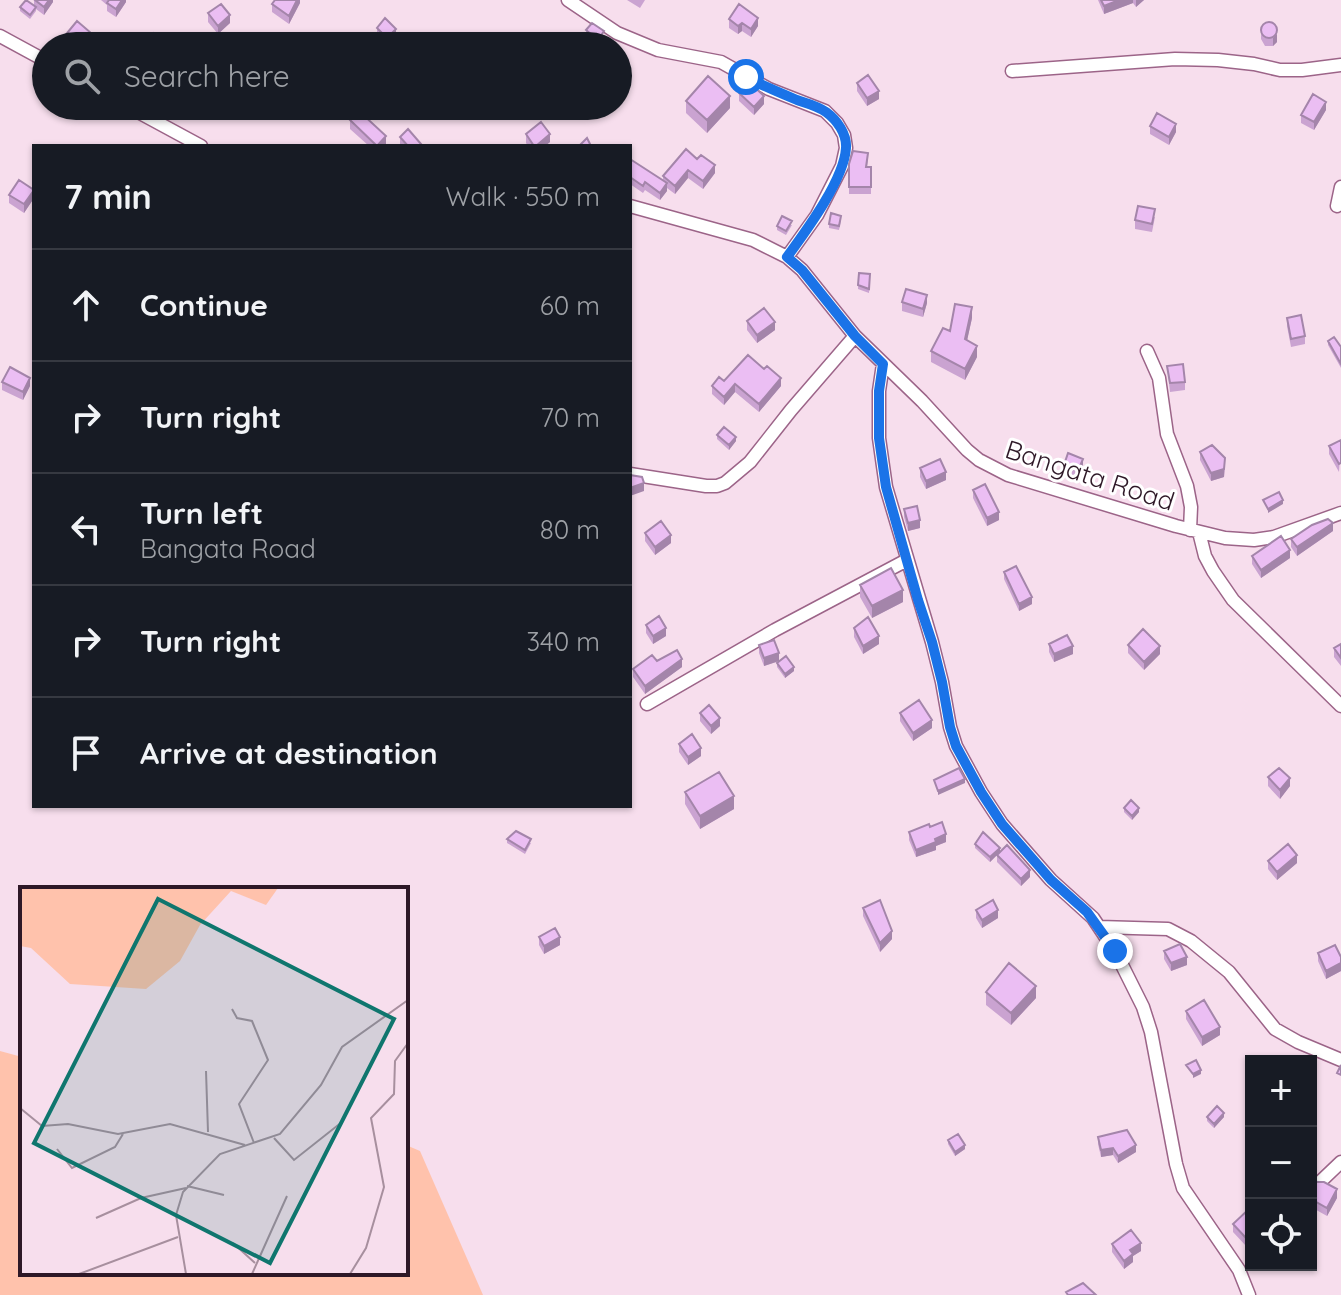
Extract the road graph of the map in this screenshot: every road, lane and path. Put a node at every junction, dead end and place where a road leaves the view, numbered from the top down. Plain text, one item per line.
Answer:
1 (568, 0) edge
2 (616, 32) edge
3 (0, 36) edge
4 (632, 39) edge
5 (32, 53) edge
6 (1341, 65) edge
7 (1012, 71) dead end
8 (153, 120) edge
9 (197, 144) edge
10 (1341, 187) edge
11 (1337, 206) dead end
12 (632, 207) edge
13 (787, 257) junction
14 (855, 336) junction
15 (1147, 351) dead end
16 (883, 364) junction
17 (632, 474) edge
18 (1341, 513) edge
19 (1194, 531) junction
20 (907, 560) junction
21 (647, 704) dead end
22 (1341, 706) edge
23 (1099, 927) junction
24 (1341, 1060) edge
25 (1341, 1162) edge
26 (1320, 1182) edge
27 (1249, 1295) edge

1 - 2 street
3 - 5 street
4 - 13 street
6 - 7 street
8 - 9 street
10 - 11 street
12 - 13 street, Bangata Road
13 - 14 street, Bangata Road
14 - 16 street, Bangata Road
14 - 17 street
15 - 19 street
16 - 19 street, Bangata Road
16 - 20 street
18 - 19 street, Bangata Road
19 - 22 street
20 - 21 street
20 - 23 street
23 - 24 street
23 - 27 street
25 - 26 street

